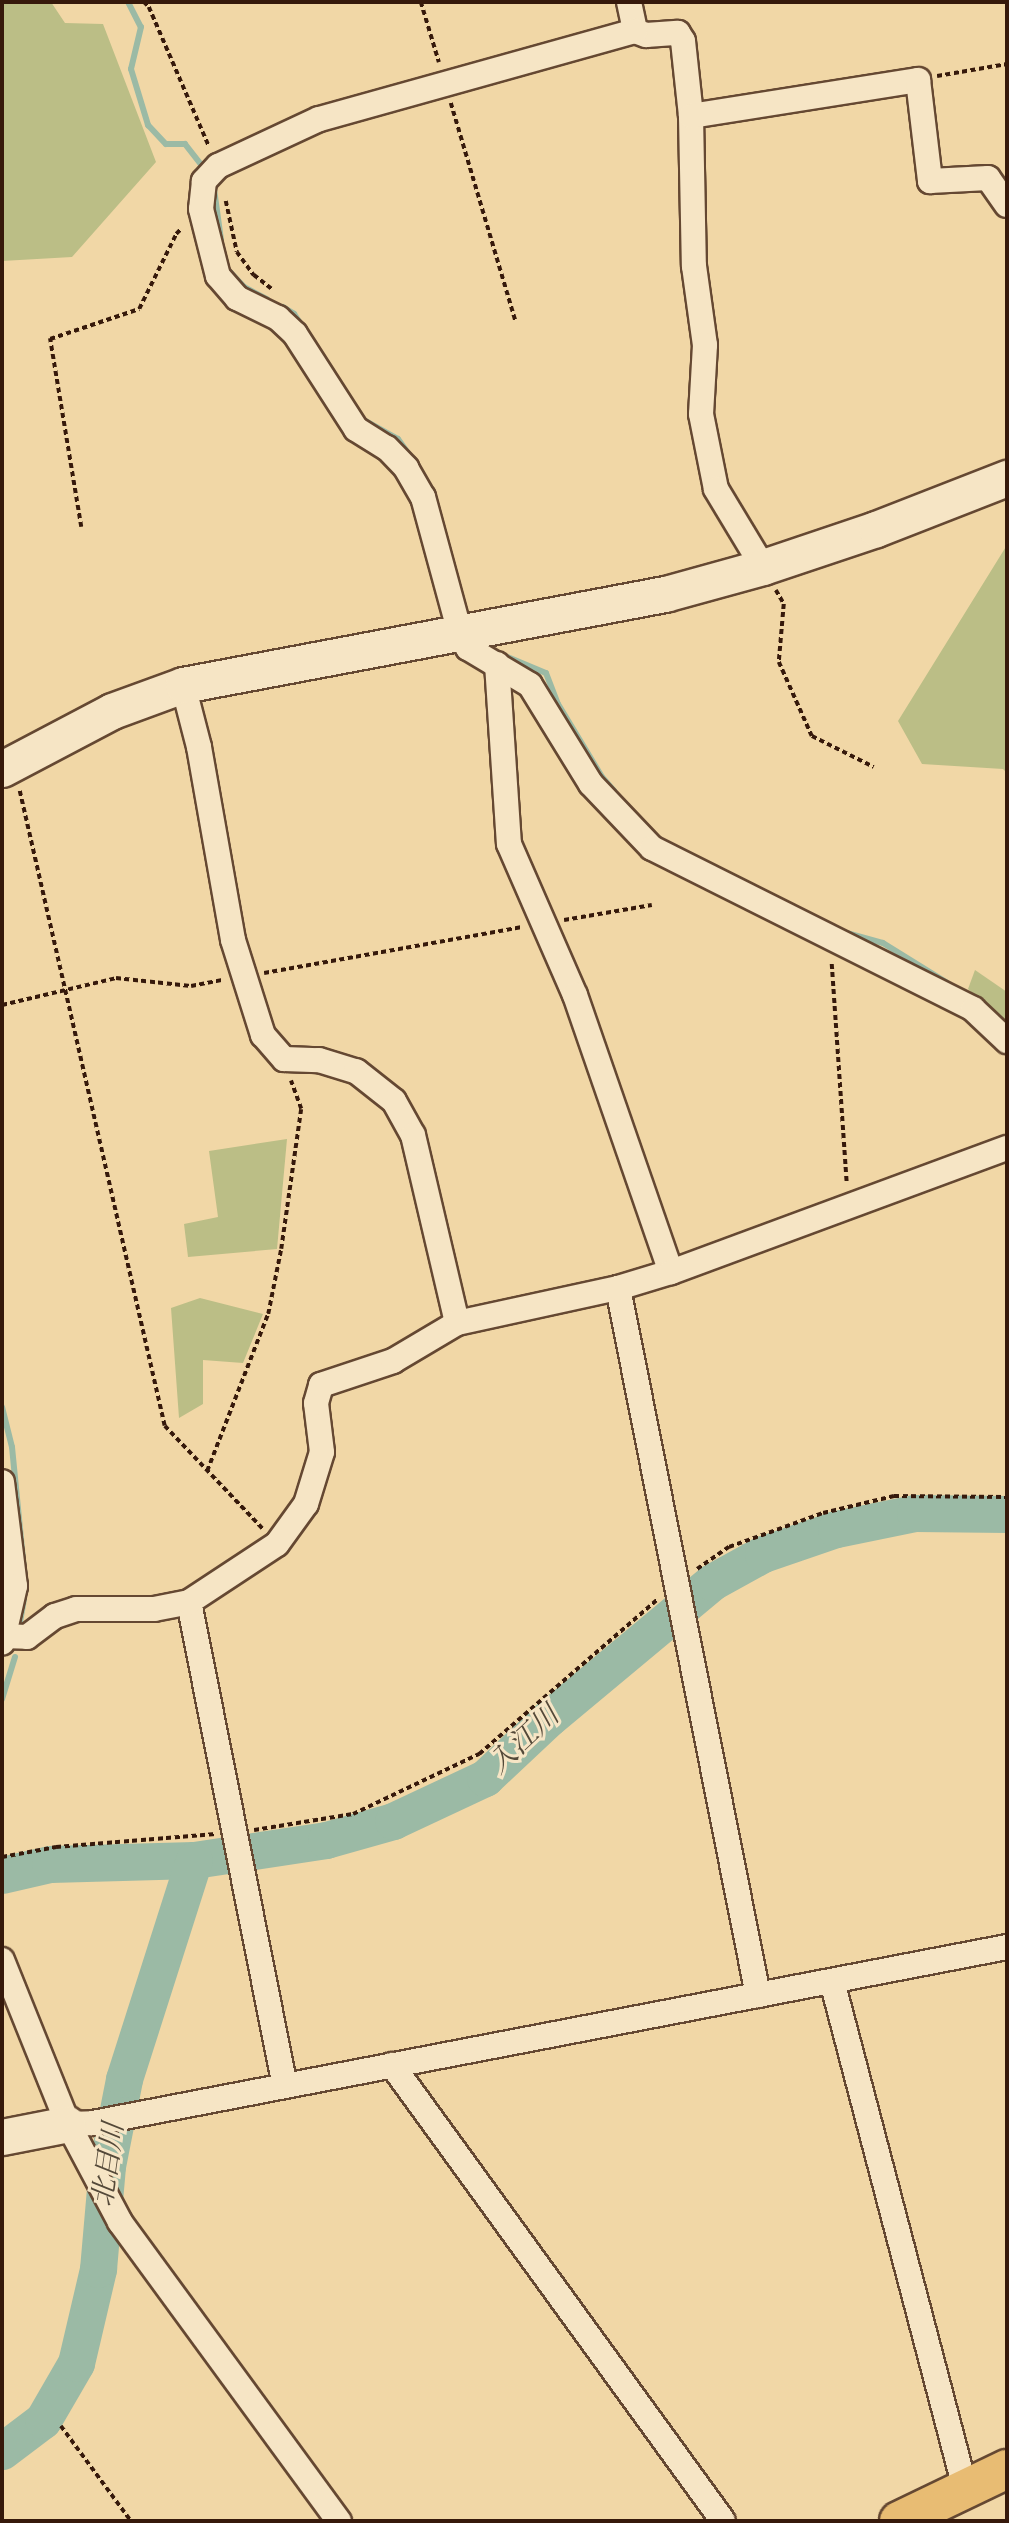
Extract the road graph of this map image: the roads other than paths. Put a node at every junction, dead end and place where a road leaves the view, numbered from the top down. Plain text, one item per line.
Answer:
1 (629, 2) edge
2 (635, 31) junction
3 (691, 116) junction
4 (1007, 205) edge
5 (1007, 478) edge
6 (763, 567) junction
7 (460, 632) junction
8 (497, 664) junction
9 (183, 685) junction
10 (8, 765) edge
11 (1007, 1041) edge
12 (1007, 1148) edge
13 (671, 1272) junction
14 (618, 1288) junction
15 (457, 1323) junction
16 (2, 1482) edge
17 (189, 1602) junction
18 (2, 1638) edge
19 (1007, 1947) edge
20 (2, 1960) edge
21 (832, 1980) junction
22 (758, 1994) junction
23 (392, 2065) junction
24 (285, 2086) junction
25 (81, 2123) junction
26 (2, 2137) edge
27 (1007, 2469) edge
28 (965, 2488) junction
29 (339, 2521) edge
30 (723, 2521) edge
31 (899, 2521) edge

1 - 2 street
2 - 3 street
2 - 7 street
3 - 4 street
3 - 6 street
5 - 6 street
6 - 7 street
7 - 8 street
7 - 9 street
8 - 11 street
8 - 13 street
9 - 10 street
9 - 15 street
12 - 13 street
13 - 14 street
14 - 15 street
14 - 22 street
15 - 17 street
16 - 18 street
17 - 18 street
17 - 24 street
19 - 21 street
20 - 25 street
21 - 22 street
21 - 28 street
22 - 23 street
23 - 24 street
23 - 30 street
24 - 25 street
25 - 26 street
25 - 29 street
27 - 28 highway
28 - 31 highway

